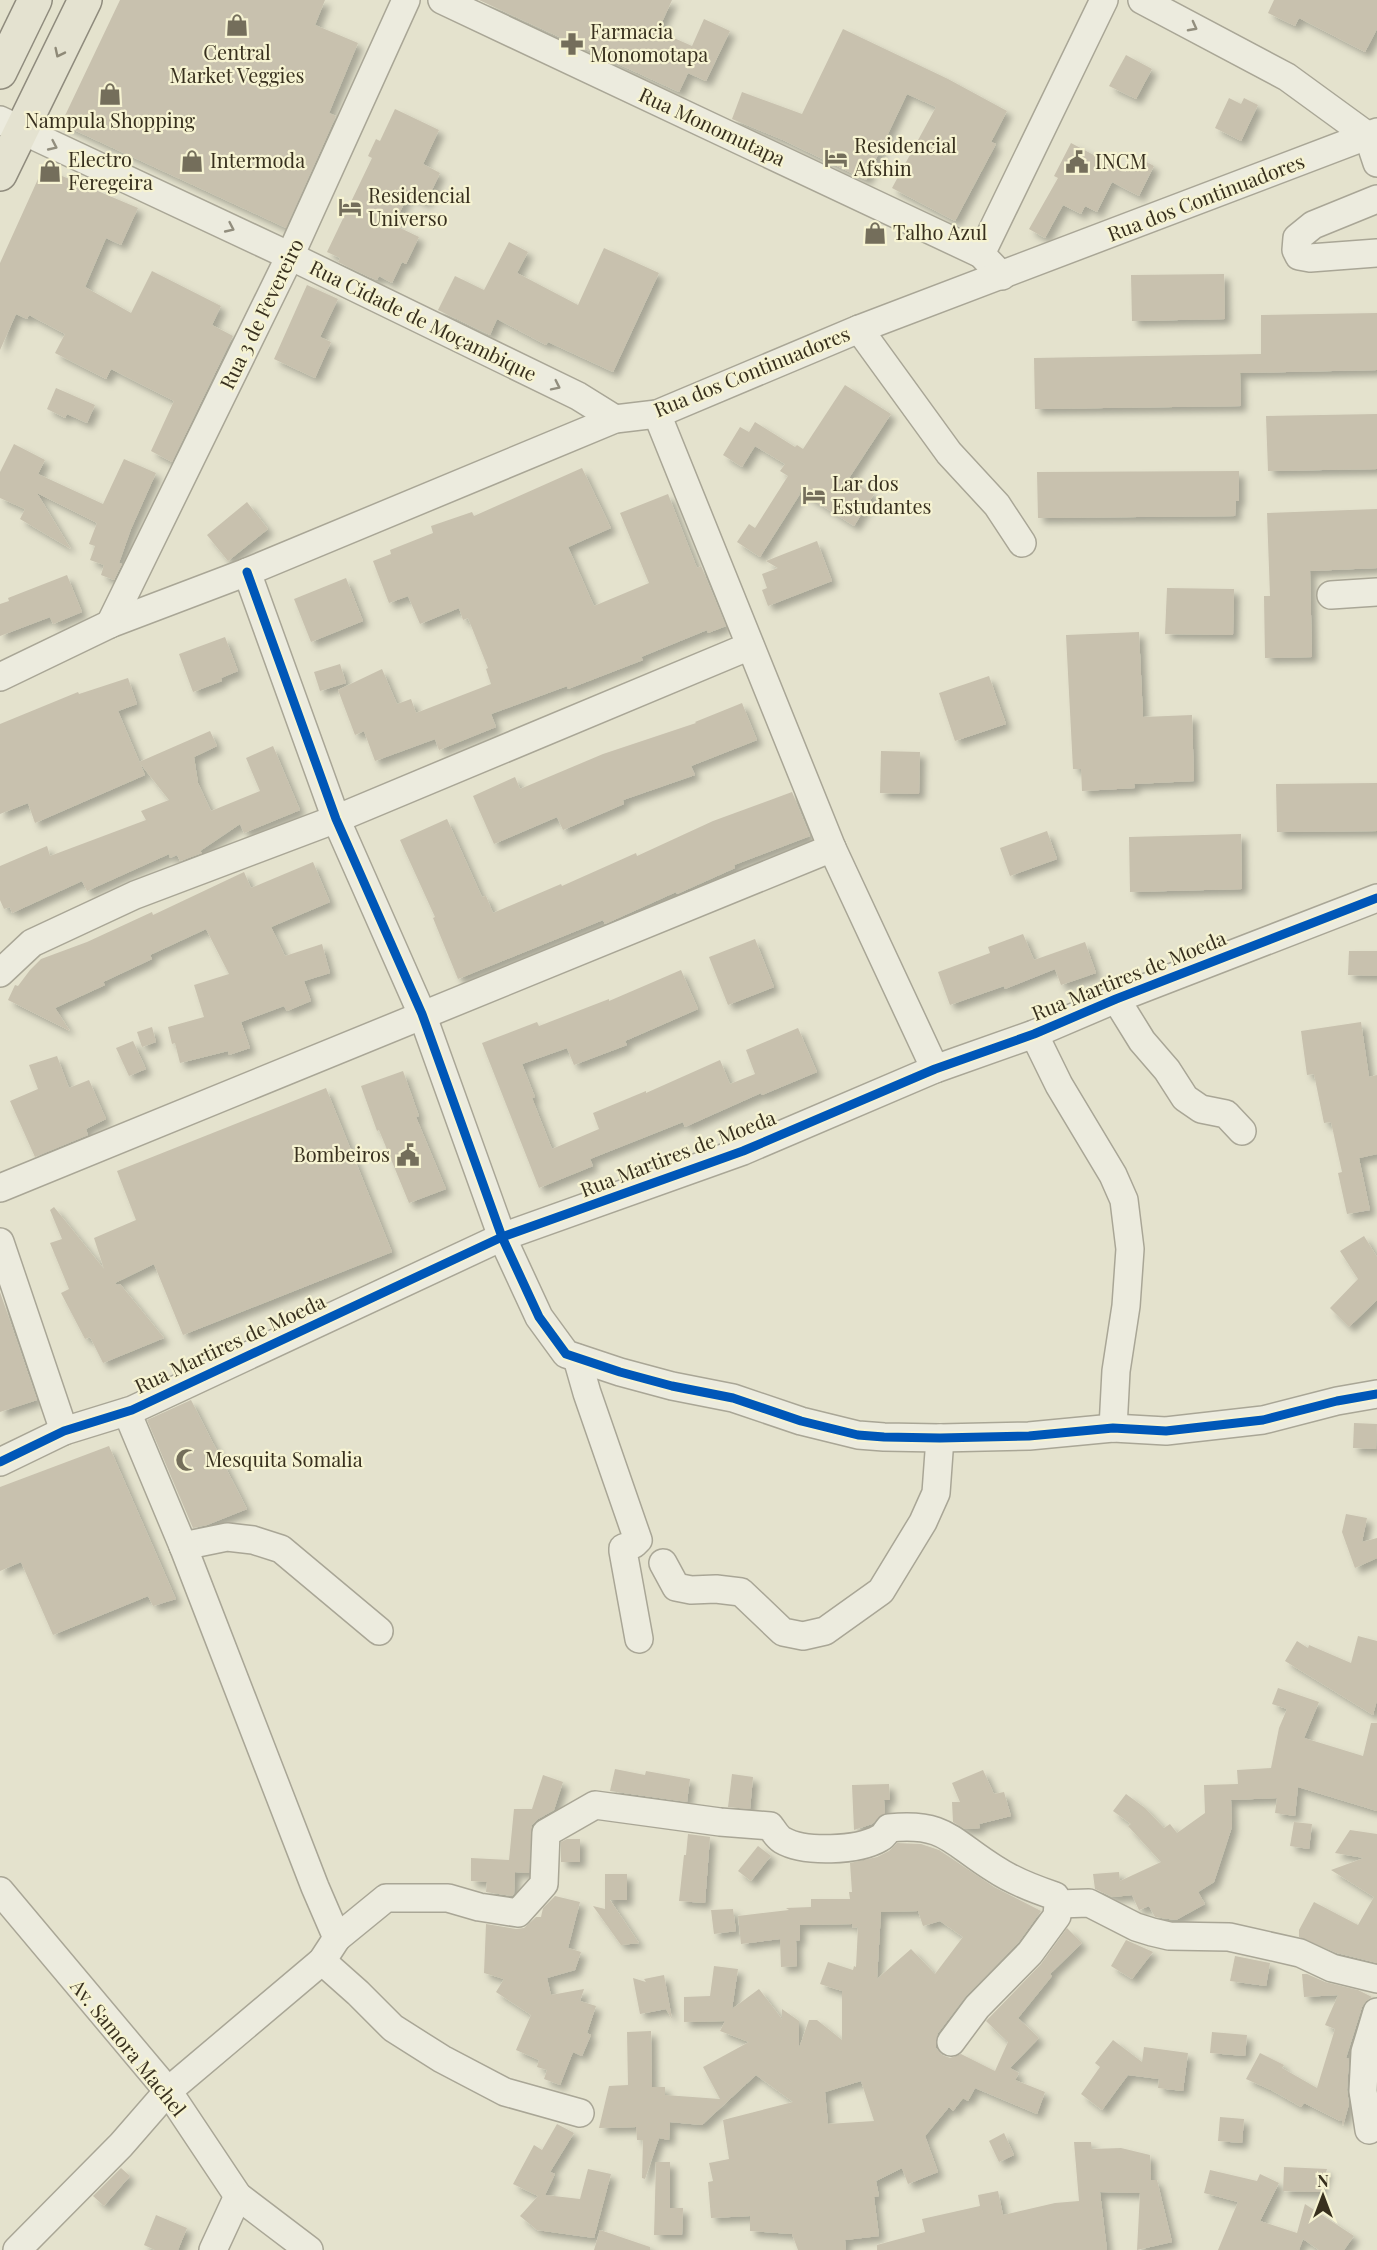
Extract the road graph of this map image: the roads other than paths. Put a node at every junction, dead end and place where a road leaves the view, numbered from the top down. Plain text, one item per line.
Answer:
1 (34, 0) edge
2 (85, 0) edge
3 (406, 0) edge
4 (442, 0) edge
5 (1104, 0) edge
6 (1142, 0) edge
7 (0, 72) edge
8 (10, 126) edge
9 (1373, 134) edge
10 (1377, 163) edge
11 (0, 174) edge
12 (1377, 199) edge
13 (1377, 253) edge
14 (981, 254) junction
15 (290, 256) junction
16 (1002, 276) junction
17 (859, 328) junction
18 (657, 414) junction
19 (615, 419) junction
20 (1022, 543) dead end
21 (247, 572) junction
22 (1377, 592) edge
23 (1331, 595) dead end
24 (110, 624) junction
25 (750, 646) junction
26 (0, 677) edge
27 (336, 819) junction
28 (832, 848) junction
29 (1377, 898) edge
30 (0, 973) edge
31 (1116, 999) junction
32 (422, 1014) junction
33 (1034, 1034) junction
34 (935, 1069) junction
35 (1242, 1131) dead end
36 (0, 1188) edge
37 (502, 1237) junction
38 (0, 1242) edge
39 (577, 1358) junction
40 (1377, 1394) edge
41 (127, 1412) junction
42 (1113, 1428) junction
43 (64, 1431) junction
44 (940, 1438) junction
45 (0, 1462) edge
46 (183, 1546) junction
47 (663, 1563) dead end
48 (379, 1631) dead end
49 (639, 1639) dead end
50 (0, 1891) edge
51 (1058, 1904) junction
52 (337, 1938) junction
53 (322, 1961) junction
54 (1377, 1979) edge
55 (1377, 2012) edge
56 (951, 2042) dead end
57 (168, 2091) junction
58 (580, 2113) dead end
59 (1369, 2130) dead end
60 (238, 2196) junction
61 (17, 2250) edge
62 (213, 2250) edge
63 (309, 2250) edge

1 - 7 main road
2 -> 8 main road
3 - 15 street, Rua 3 de Fevereiro
4 - 14 street, Rua Monomutapa
5 - 14 street
6 -> 9 street
8 - 11 main road
8 -> 15 street, Rua Cidade de Moçambique
9 - 10 street
9 - 16 street, Rua dos Continuadores
12 - 13 street
14 - 16 street
15 -> 19 street, Rua Cidade de Moçambique
15 - 24 street, Rua 3 de Fevereiro
16 - 17 street, Rua dos Continuadores
17 - 18 street, Rua dos Continuadores
17 - 20 street
18 - 19 street, Rua dos Continuadores
18 - 25 street
19 - 21 street, Rua dos Continuadores
21 - 24 street, Rua dos Continuadores
21 - 27 street
22 - 23 street
24 - 26 street, Rua dos Continuadores
25 - 27 street
25 - 28 street
27 - 30 street
27 - 32 street
28 - 32 street
28 - 34 street
29 - 31 street, Rua Martires de Moeda
31 - 33 street, Rua Martires de Moeda
31 - 35 street
32 - 36 street
32 - 37 street
33 - 34 street, Rua Martires de Moeda
33 - 42 street
34 - 37 street, Rua Martires de Moeda
37 - 39 street
37 - 41 street, Rua Martires de Moeda
38 - 43 street
39 - 44 street
39 - 49 street
40 - 42 street
41 - 43 street, Rua Martires de Moeda
41 - 46 street
42 - 44 street
43 - 45 street, Rua Martires de Moeda
44 - 47 street
46 - 48 street
46 - 52 street
50 - 57 street, Av. Samora Machel
51 - 52 street
51 - 54 street
51 - 56 street
52 - 53 street
53 - 57 street
53 - 58 street
55 - 59 street
57 - 60 street, Av. Samora Machel
57 - 61 street
60 - 62 street
60 - 63 street, Av. Samora Machel

